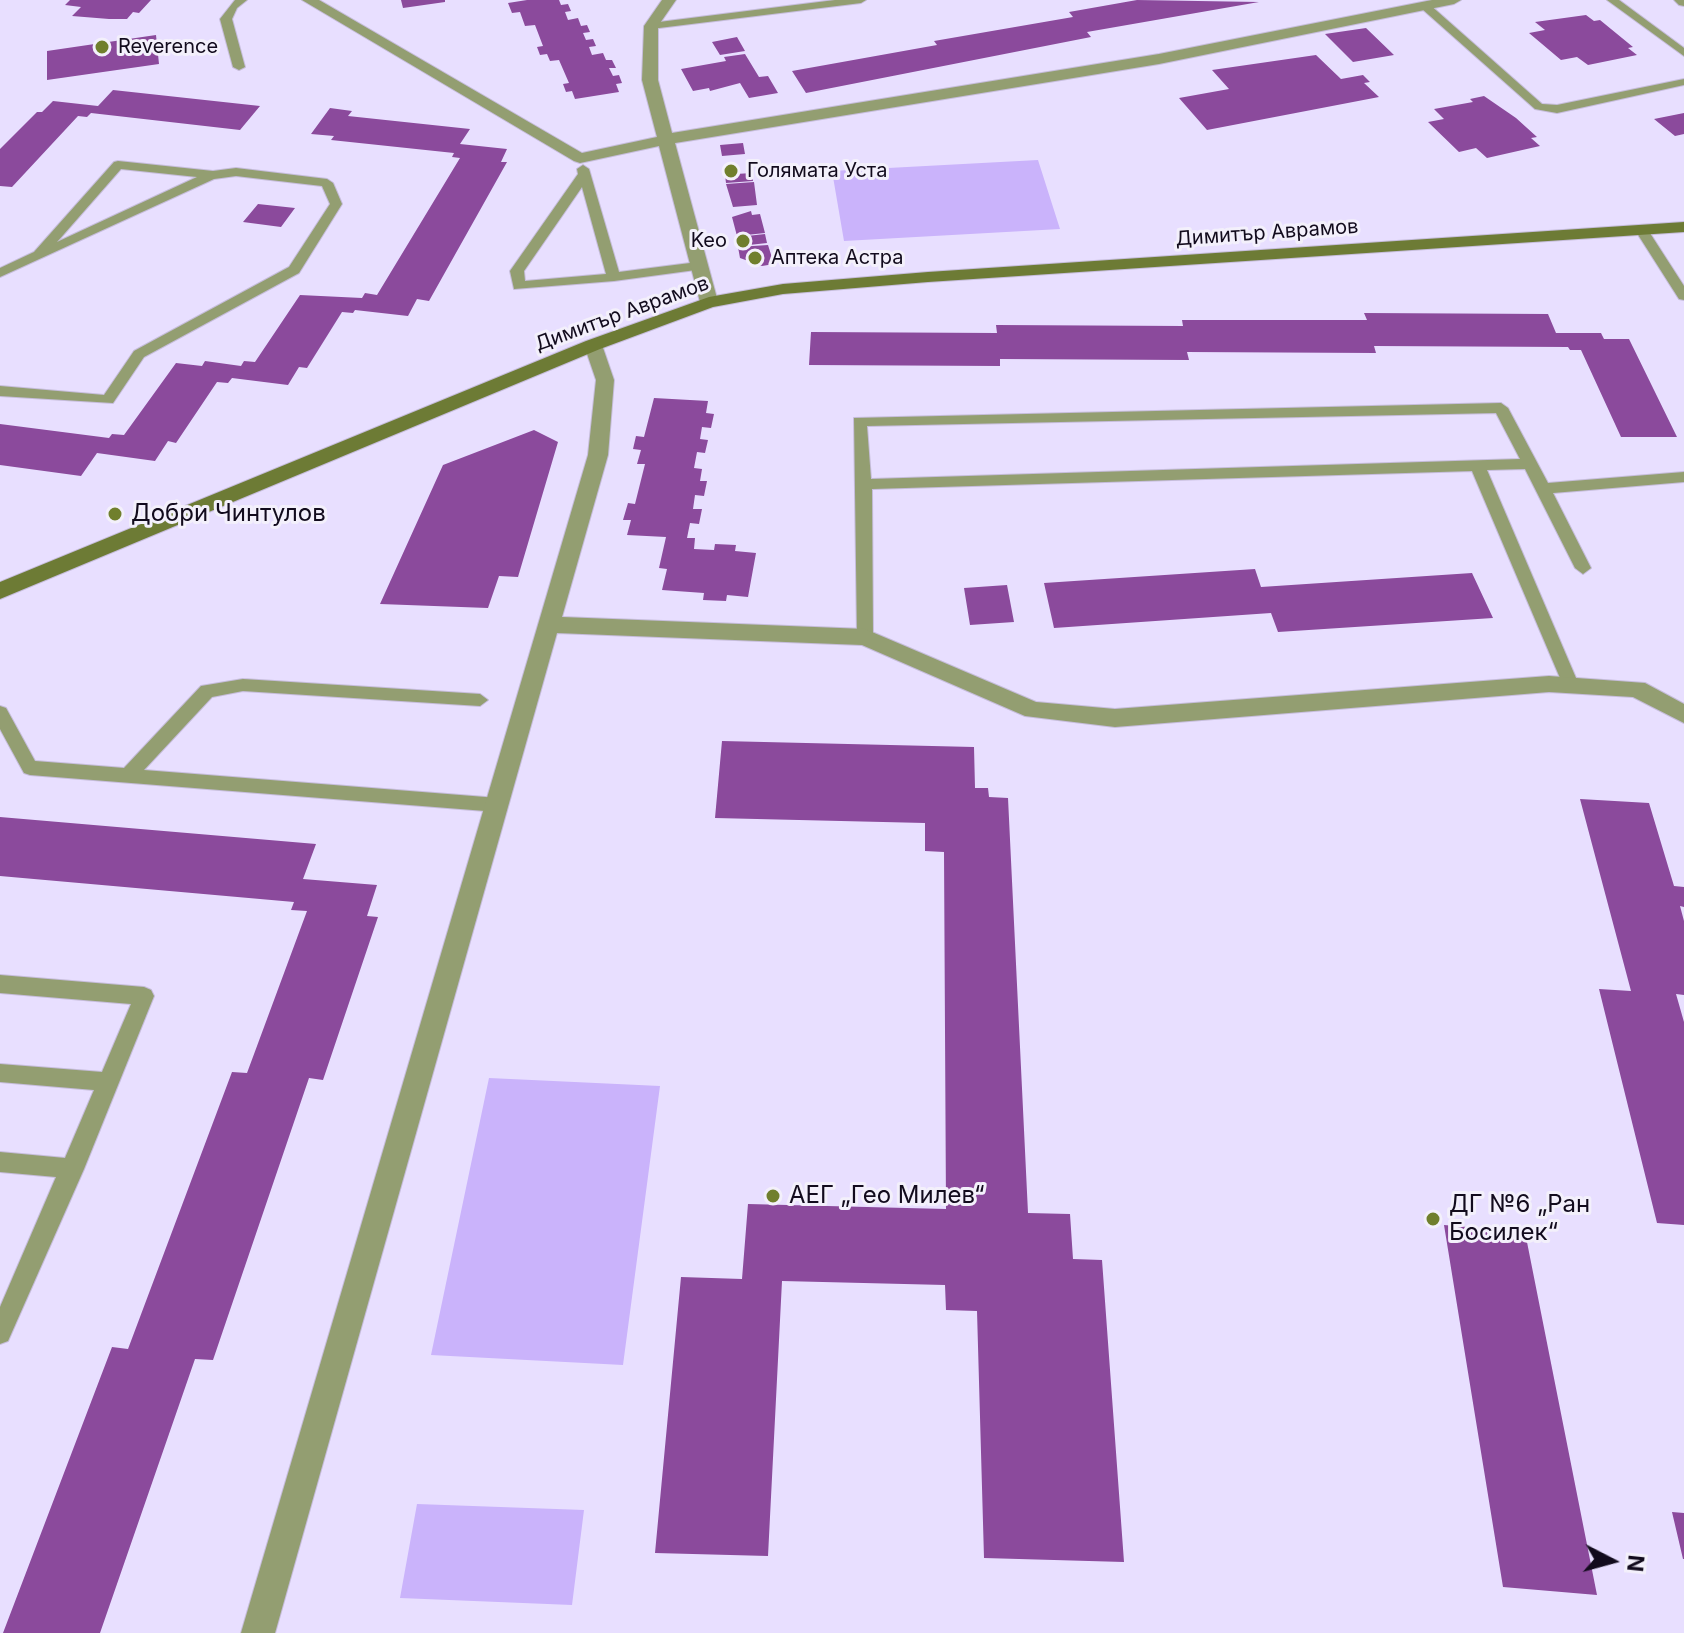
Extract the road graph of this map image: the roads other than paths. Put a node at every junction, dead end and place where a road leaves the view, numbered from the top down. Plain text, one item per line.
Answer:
1 (242, 0) edge
2 (315, 0) edge
3 (669, 0) edge
4 (861, 0) edge
5 (1454, 0) edge
6 (1612, 0) edge
7 (1425, 6) junction
8 (651, 26) junction
9 (1684, 53) edge
10 (239, 67) dead end
11 (1684, 82) edge
12 (667, 139) junction
13 (582, 166) junction
14 (213, 175) junction
15 (1684, 227) edge
16 (1641, 230) junction
17 (40, 253) junction
18 (698, 266) junction
19 (0, 273) edge
20 (1678, 276) edge
21 (614, 277) junction
22 (1684, 296) edge
23 (709, 302) junction
24 (593, 345) junction
25 (0, 391) edge
26 (1530, 464) junction
27 (1477, 465) junction
28 (1684, 477) edge
29 (864, 484) junction
30 (1543, 489) junction
31 (1583, 568) dead end
32 (0, 591) edge
33 (551, 625) junction
34 (865, 637) junction
35 (1571, 685) junction
36 (480, 700) dead end
37 (0, 713) edge
38 (1684, 714) edge
39 (130, 773) junction
40 (498, 805) junction
41 (0, 984) edge
42 (0, 1073) edge
43 (108, 1082) junction
44 (0, 1162) edge
45 (73, 1169) junction
46 (0, 1333) edge
47 (258, 1633) edge

1 - 10 lane
2 - 13 street
3 - 8 street
4 - 8 lane
5 - 7 street
6 - 9 lane
7 - 11 lane
7 - 12 street
8 - 12 street
12 - 13 street
12 - 18 street
13 - 21 lane
13 - 21 lane
14 - 17 lane
14 - 17 lane
14 - 25 lane
15 - 16 street, Димитър Аврамов
16 - 20 lane
16 - 23 street, Димитър Аврамов
17 - 19 lane
18 - 21 lane
18 - 23 street
20 - 22 lane
23 - 24 street, Димитър Аврамов
24 - 32 street, Димитър Аврамов
24 - 33 street
26 - 27 lane
26 - 29 lane
26 - 30 lane
27 - 29 lane
27 - 35 lane
28 - 30 lane
29 - 34 lane
30 - 31 lane
33 - 34 street
33 - 40 street
34 - 35 street
35 - 38 street
36 - 39 lane
37 - 39 lane
39 - 40 lane
40 - 47 street
41 - 43 lane
42 - 43 lane
43 - 45 lane
44 - 45 lane
45 - 46 lane

